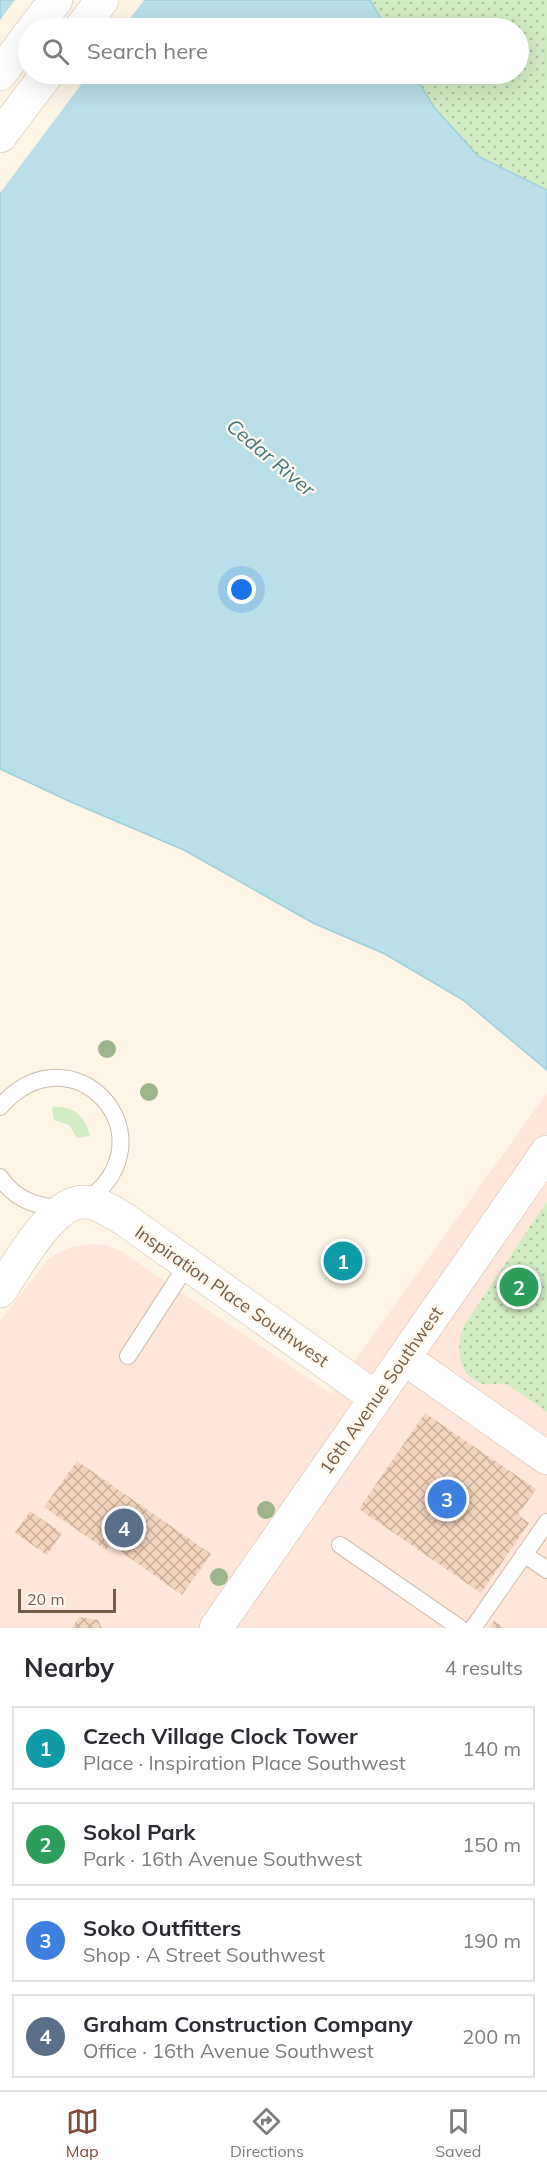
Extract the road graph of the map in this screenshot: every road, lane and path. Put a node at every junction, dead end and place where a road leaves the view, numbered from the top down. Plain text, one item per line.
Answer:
1 (56, 0) edge
2 (102, 0) edge
3 (42, 18) edge
4 (88, 18) edge
5 (18, 50) edge
6 (0, 74) edge
7 (39, 84) edge
8 (0, 136) edge
9 (0, 1107) edge
10 (547, 1152) edge
11 (0, 1178) edge
12 (75, 1205) junction
13 (187, 1265) junction
14 (0, 1291) edge
15 (128, 1356) dead end
16 (404, 1358) junction
17 (376, 1398) junction
18 (547, 1458) edge
19 (547, 1522) edge
20 (340, 1545) dead end
21 (524, 1554) junction
22 (547, 1570) edge
23 (216, 1628) edge
24 (460, 1628) edge
25 (473, 1628) edge

1 - 3 street
2 - 4 street
5 - 6 street
7 - 8 street
9 - 12 lane
10 - 16 street, 16th Avenue Southwest
11 - 12 lane, Inspiration Place Southwest
12 - 13 street, Inspiration Place Southwest
12 - 14 street
13 - 15 lane
13 - 17 street, Inspiration Place Southwest
16 - 17 street, 16th Avenue Southwest
16 - 18 street
17 - 23 street, 16th Avenue Southwest
19 - 21 lane
20 - 24 lane
21 - 22 lane
21 - 25 lane

